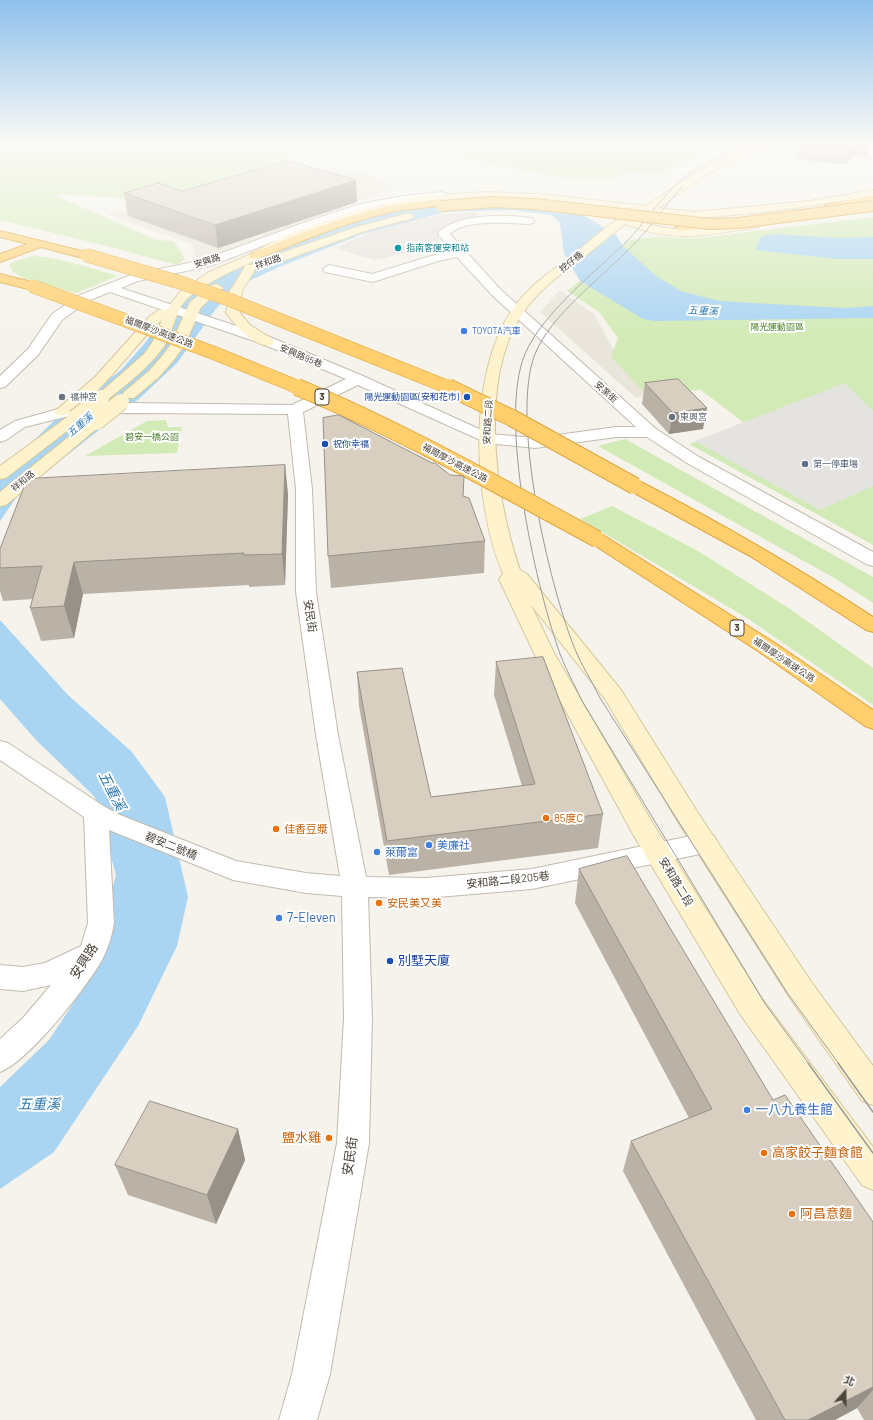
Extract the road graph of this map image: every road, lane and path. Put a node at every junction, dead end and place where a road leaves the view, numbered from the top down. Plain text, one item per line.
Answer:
1 (357, 208) edge
2 (396, 208) edge
3 (417, 208) edge
4 (465, 208) edge
5 (525, 208) edge
6 (570, 208) edge
7 (589, 208) edge
8 (594, 208) edge
9 (602, 208) edge
10 (611, 208) edge
11 (635, 208) edge
12 (650, 208) edge
13 (766, 208) edge
14 (779, 208) edge
15 (824, 208) edge
16 (843, 208) edge
17 (855, 208) edge
18 (873, 209) edge
19 (646, 211) junction
20 (583, 214) junction
21 (596, 215) junction
22 (627, 217) junction
23 (754, 220) junction
24 (529, 221) dead end
25 (682, 228) junction
26 (0, 234) edge
27 (42, 243) junction
28 (460, 253) junction
29 (255, 256) joint
30 (0, 258) edge
31 (270, 261) junction
32 (250, 268) junction
33 (329, 269) dead end
34 (0, 278) edge
35 (543, 285) joint
36 (110, 288) junction
37 (517, 312) junction
38 (171, 314) junction
39 (188, 320) junction
40 (268, 342) junction
41 (358, 380) junction
42 (0, 384) edge
43 (295, 410) junction
44 (66, 411) junction
45 (650, 432) junction
46 (0, 437) edge
47 (487, 438) junction
48 (0, 474) edge
49 (0, 502) edge
50 (873, 560) edge
51 (512, 573) junction
52 (873, 626) edge
53 (873, 721) edge
54 (0, 749) edge
55 (104, 817) junction
56 (705, 842) junction
57 (658, 853) junction
58 (355, 887) junction
59 (92, 952) junction
60 (0, 977) edge
61 (0, 1058) edge
62 (873, 1091) edge
63 (873, 1174) edge
64 (298, 1420) edge

1 - 36 street, 安興路
2 - 29 highway
3 - 31 highway
4 - 31 main road, 祥和路
5 - 20 main road, 祥和路
6 - 17 highway, bridge
7 - 20 main road
8 - 14 highway, bridge
9 - 21 main road
10 - 22 main road
11 - 22 main road, 挖仔橋
12 - 19 main road
13 - 19 main road
15 - 23 highway
16 - 25 highway, bridge
18 - 23 main road
19 - 22 main road
20 - 21 main road, 祥和路
21 - 22 main road, 祥和路
22 - 23 main road
22 - 25 main road
22 - 35 main road, 挖仔橋
23 - 25 main road
24 - 28 street, 安業街
26 - 27 highway
27 - 30 highway
27 - 52 highway, bridge
28 - 33 street
28 - 37 street, 安業街
29 - 38 main road, 祥和路
31 - 32 main road, 祥和路
32 - 39 main road, 祥和路
32 - 40 main road
34 - 53 highway, 福爾摩沙高速公路 / 3, bridge
35 - 37 main road, 安和路二段
36 - 38 street, 安興路95巷
36 - 42 street, 安興路
37 - 45 street, 安業街
37 - 47 main road, 安和路二段
38 - 39 street, 安興路95巷
38 - 44 main road
38 - 48 main road, 祥和路, bridge
39 - 40 street, 安興路95巷
39 - 49 main road, 祥和路, bridge
40 - 41 street, 安興路95巷
41 - 43 street
41 - 47 street, 安興路95巷
43 - 44 street, bridge
43 - 58 street, 安民街
44 - 46 street
45 - 47 street, 安興路95巷
45 - 50 street, 安業街
47 - 51 main road, 安和路二段
51 - 56 main road
51 - 57 main road, 安和路二段
54 - 55 street
55 - 58 street, 碧安二號橋
55 - 59 street, 安興路
56 - 57 street, 安和路二段205巷
56 - 62 main road
57 - 58 street, 安和路二段205巷
57 - 63 main road, 安和路二段
58 - 64 street, 安民街
59 - 60 street
59 - 61 street, 安興路

